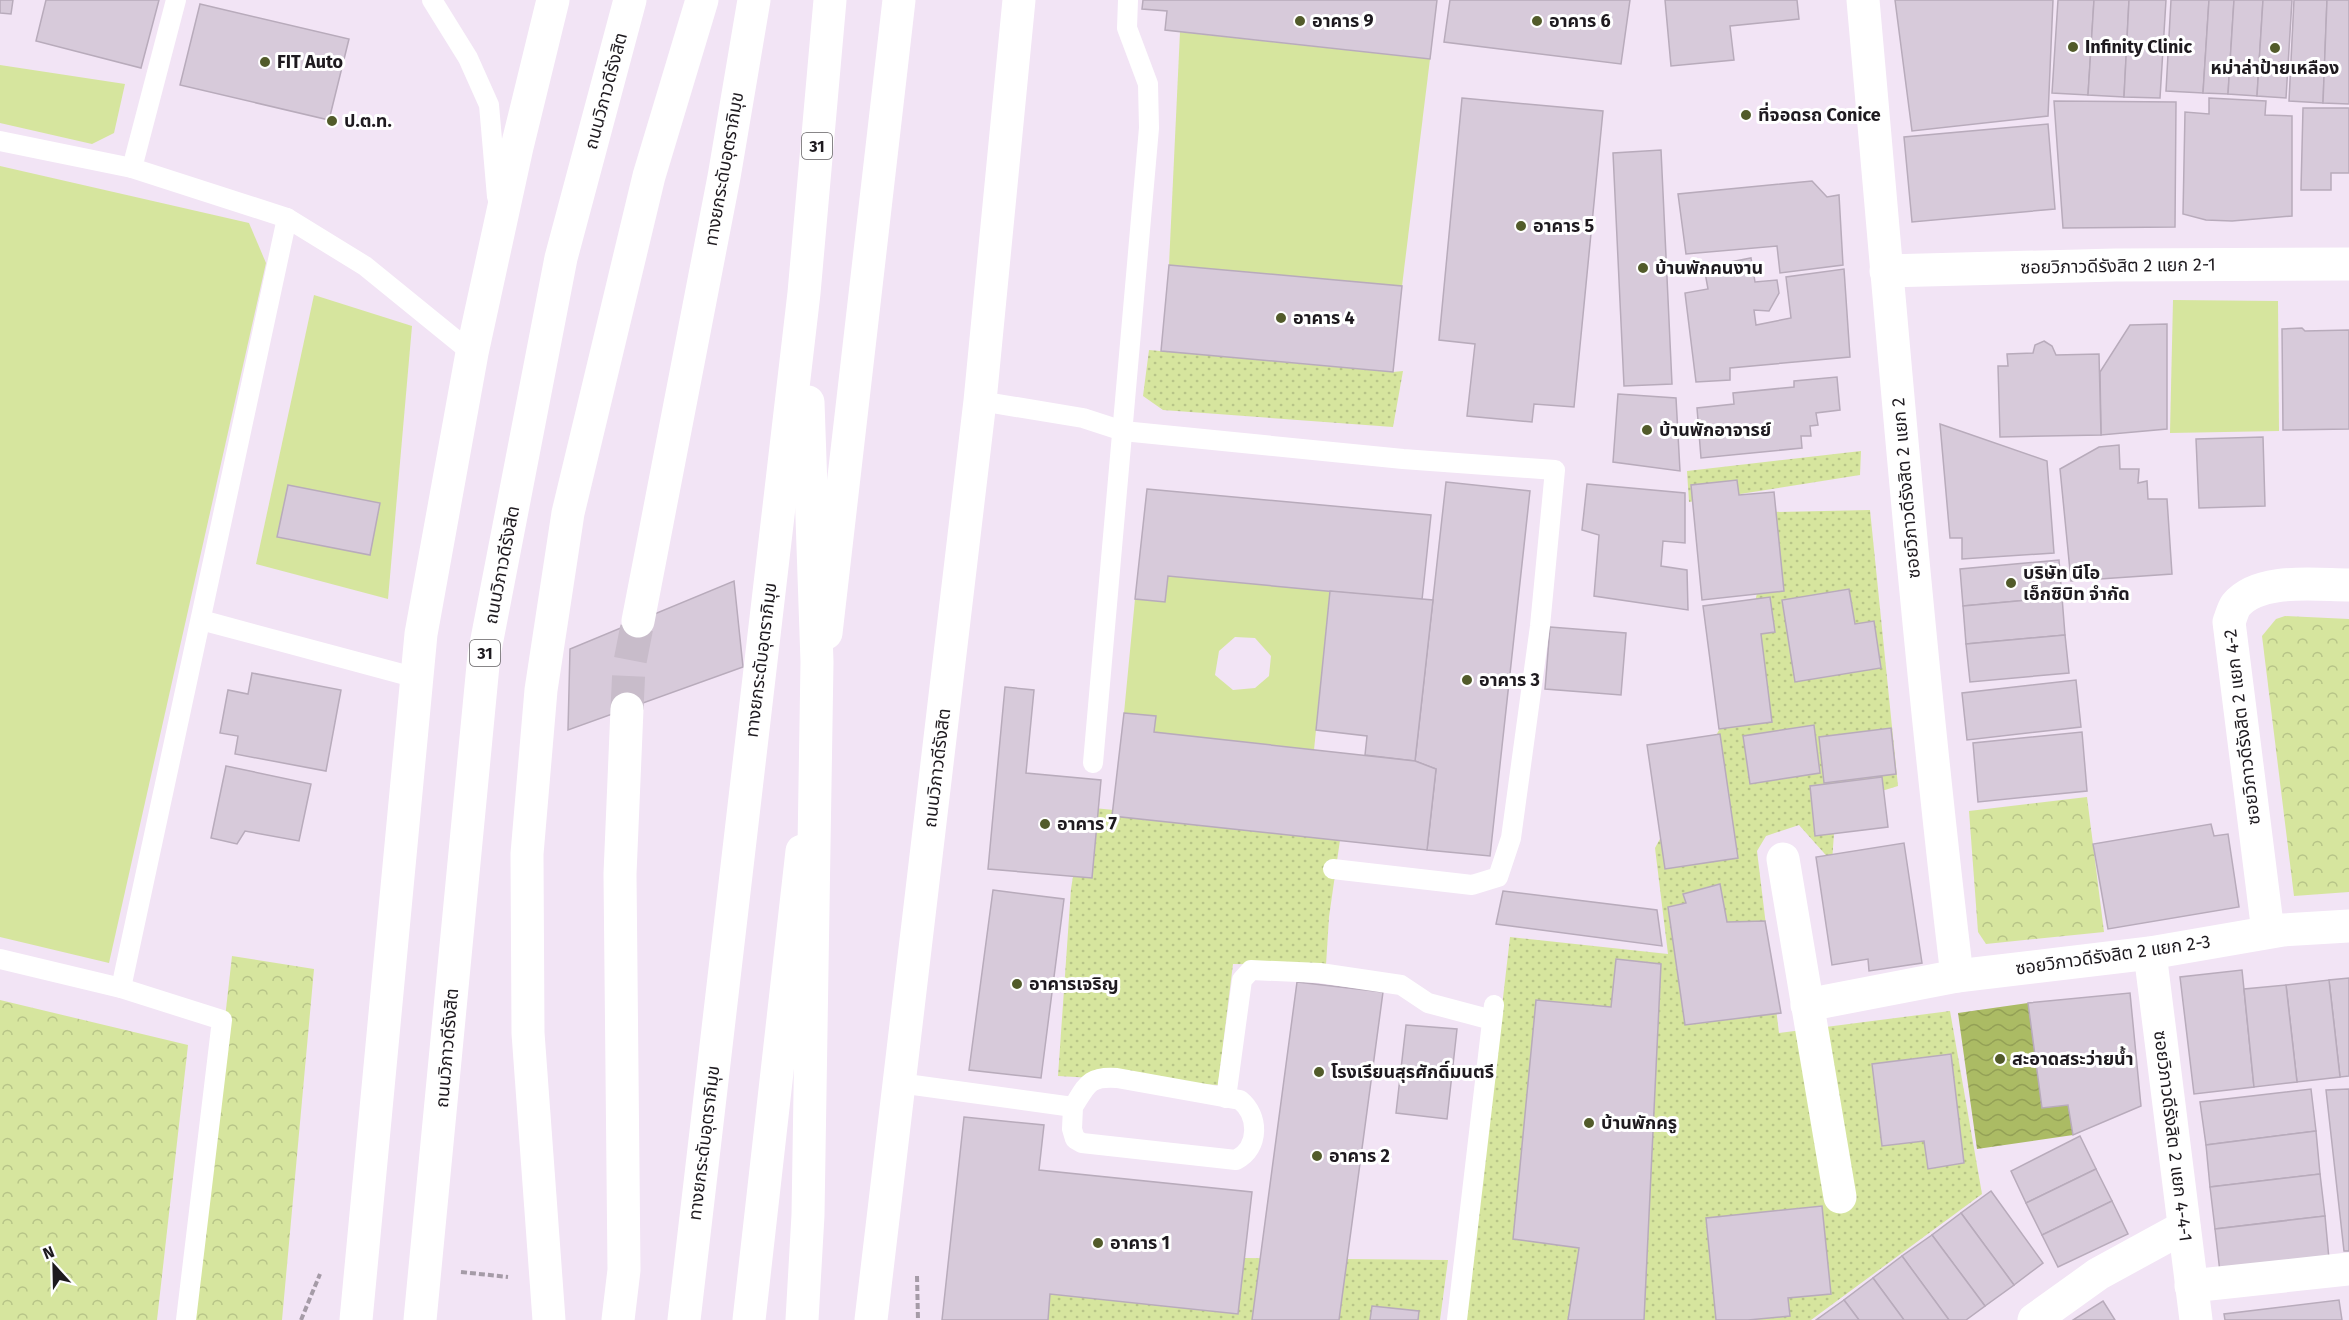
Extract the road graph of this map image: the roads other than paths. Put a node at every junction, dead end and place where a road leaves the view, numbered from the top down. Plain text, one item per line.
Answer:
1 (176, 0) edge
2 (432, 0) edge
3 (553, 0) edge
4 (630, 0) edge
5 (702, 0) edge
6 (754, 0) edge
7 (830, 0) edge
8 (899, 0) edge
9 (1018, 0) edge
10 (1128, 0) edge
11 (1863, 0) edge
12 (0, 141) edge
13 (132, 168) junction
14 (287, 218) junction
15 (500, 226) junction
16 (2349, 264) edge
17 (1886, 271) junction
18 (804, 293) junction
19 (472, 352) junction
20 (980, 401) junction
21 (1123, 431) junction
22 (2349, 585) edge
23 (201, 620) junction
24 (638, 621) tunnel mouth
25 (417, 678) junction
26 (627, 709) tunnel mouth
27 (1093, 763) dead end
28 (1783, 859) dead end
29 (1333, 869) dead end
30 (2349, 926) edge
31 (2268, 932) junction
32 (2150, 953) junction
33 (0, 959) edge
34 (1957, 976) junction
35 (121, 988) junction
36 (1807, 1005) junction
37 (899, 1083) junction
38 (1226, 1098) junction
39 (1073, 1107) junction
40 (1840, 1197) dead end
41 (2184, 1227) junction
42 (2349, 1269) edge
43 (2191, 1286) junction
44 (186, 1320) edge
45 (356, 1320) edge
46 (420, 1320) edge
47 (549, 1320) edge
48 (618, 1320) edge
49 (684, 1320) edge
50 (749, 1320) edge
51 (802, 1320) edge
52 (871, 1320) edge
53 (1457, 1320) edge
54 (2034, 1320) edge
55 (2196, 1320) edge

1 - 13 lane
2 - 15 lane
3 - 15 main road
4 - 46 main road, ถนนวิภาวดีรังสิต / 31
5 - 47 main road
6 - 24 main road, ทางยกระดับอุตราภิมุข
7 - 18 main road, ทางยกระดับอุตราภิมุข / 31
8 - 50 main road
9 - 20 main road, ถนนวิภาวดีรังสิต
10 - 21 lane
11 - 17 main road, ซอยวิภาวดีรังสิต 2 แยก 2
12 - 13 lane
13 - 14 lane
14 - 19 lane
14 - 23 lane
15 - 19 main road
16 - 17 main road, ซอยวิภาวดีรังสิต 2 แยก 2-1
17 - 34 main road, ซอยวิภาวดีรังสิต 2 แยก 2
18 - 49 main road, ทางยกระดับอุตราภิมุข / 31
18 - 51 main road
19 - 25 main road
20 - 21 lane
20 - 37 main road, ถนนวิภาวดีรังสิต
21 - 27 lane
21 - 29 lane
22 - 31 main road, ซอยวิภาวดีรังสิต 2 แยก 4-2
23 - 25 lane
23 - 35 lane
25 - 45 main road
26 - 48 main road
28 - 36 main road
30 - 31 main road, ซอยวิภาวดีรังสิต 2 แยก 2-3
31 - 32 main road, ซอยวิภาวดีรังสิต 2 แยก 2-3
32 - 34 main road, ซอยวิภาวดีรังสิต 2 แยก 2-3
32 - 41 main road, ซอยวิภาวดีรังสิต 2 แยก 4-4-1
33 - 35 lane
34 - 36 main road
35 - 44 lane
36 - 40 main road
37 - 39 lane
37 - 52 main road, ถนนวิภาวดีรังสิต
38 - 39 lane
38 - 39 lane
38 - 53 lane
41 - 43 main road, ซอยวิภาวดีรังสิต 2 แยก 4-4-1
41 - 54 main road
42 - 43 main road
43 - 55 main road, ซอยวิภาวดีรังสิต 2 แยก 4-4-1

